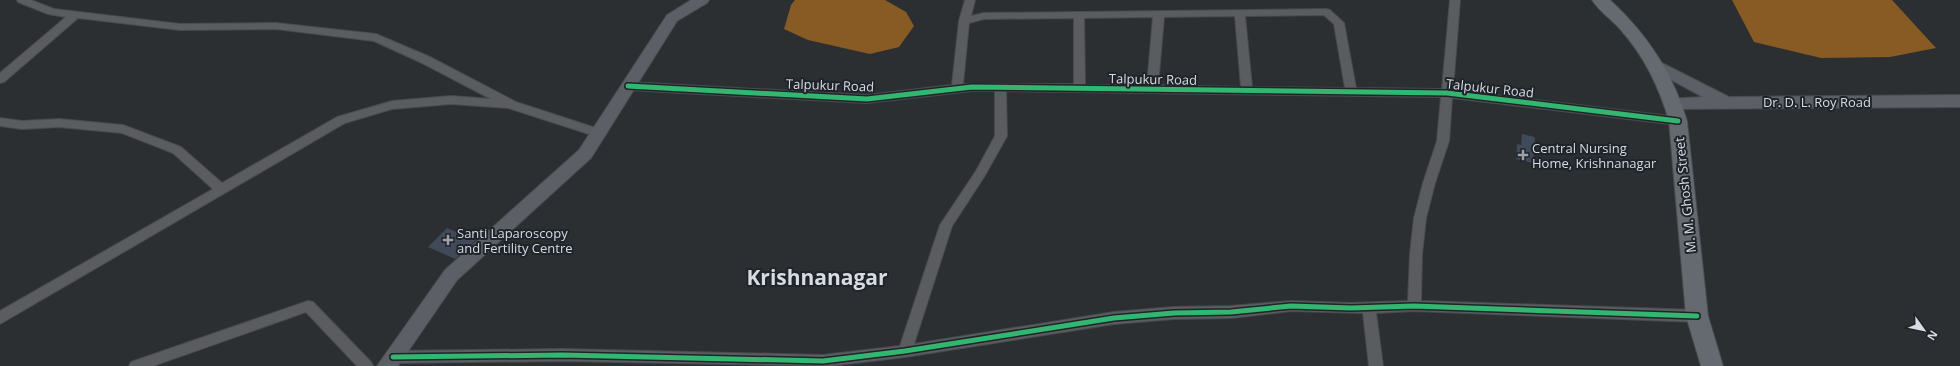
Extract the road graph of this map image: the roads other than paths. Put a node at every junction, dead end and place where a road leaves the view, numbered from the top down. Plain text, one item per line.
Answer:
1 (22, 0) edge
2 (702, 0) edge
3 (970, 0) edge
4 (1455, 0) edge
5 (1600, 0) edge
6 (1240, 13) junction
7 (1159, 14) junction
8 (75, 15) junction
9 (1079, 15) junction
10 (964, 22) junction
11 (1658, 66) junction
12 (0, 79) edge
13 (628, 86) junction
14 (1000, 88) junction
15 (957, 89) junction
16 (1080, 89) junction
17 (1152, 90) junction
18 (1247, 91) junction
19 (1351, 92) junction
20 (1447, 93) junction
21 (1960, 101) edge
22 (1724, 102) junction
23 (512, 105) junction
24 (1675, 112) junction
25 (0, 122) edge
26 (598, 133) junction
27 (221, 189) junction
28 (1414, 306) junction
29 (1369, 307) junction
30 (1697, 316) junction
31 (0, 318) edge
32 (905, 351) junction
33 (881, 360) edge
34 (390, 362) edge
35 (136, 366) edge
36 (366, 366) edge
37 (1376, 366) edge
38 (1712, 366) edge

1 - 8 street
2 - 13 main road
3 - 10 street
4 - 20 street
5 - 11 main road, M. M. Ghosh Street
6 - 7 street
6 - 18 street
6 - 19 street
7 - 9 street
7 - 17 street
8 - 12 street
8 - 23 street
9 - 10 street
9 - 16 street
10 - 15 street
11 - 22 main road
11 - 24 main road, M. M. Ghosh Street
13 - 15 street, Talpukur Road
13 - 26 main road
14 - 15 street, Talpukur Road
14 - 16 street, Talpukur Road
14 - 32 street
16 - 17 street, Talpukur Road
17 - 18 street, Talpukur Road
18 - 19 street, Talpukur Road
19 - 20 street, Talpukur Road
20 - 24 street, Talpukur Road
20 - 28 street
21 - 22 main road, Dr. D. L. Roy Road
22 - 24 main road, Dr. D. L. Roy Road
23 - 26 street
23 - 27 street
24 - 30 main road, M. M. Ghosh Street
25 - 27 street
26 - 34 main road
27 - 31 street
28 - 29 street
28 - 30 street
29 - 32 street
29 - 37 street
30 - 38 main road, M. M. Ghosh Street
32 - 33 street
33 - 34 street
35 - 36 street

